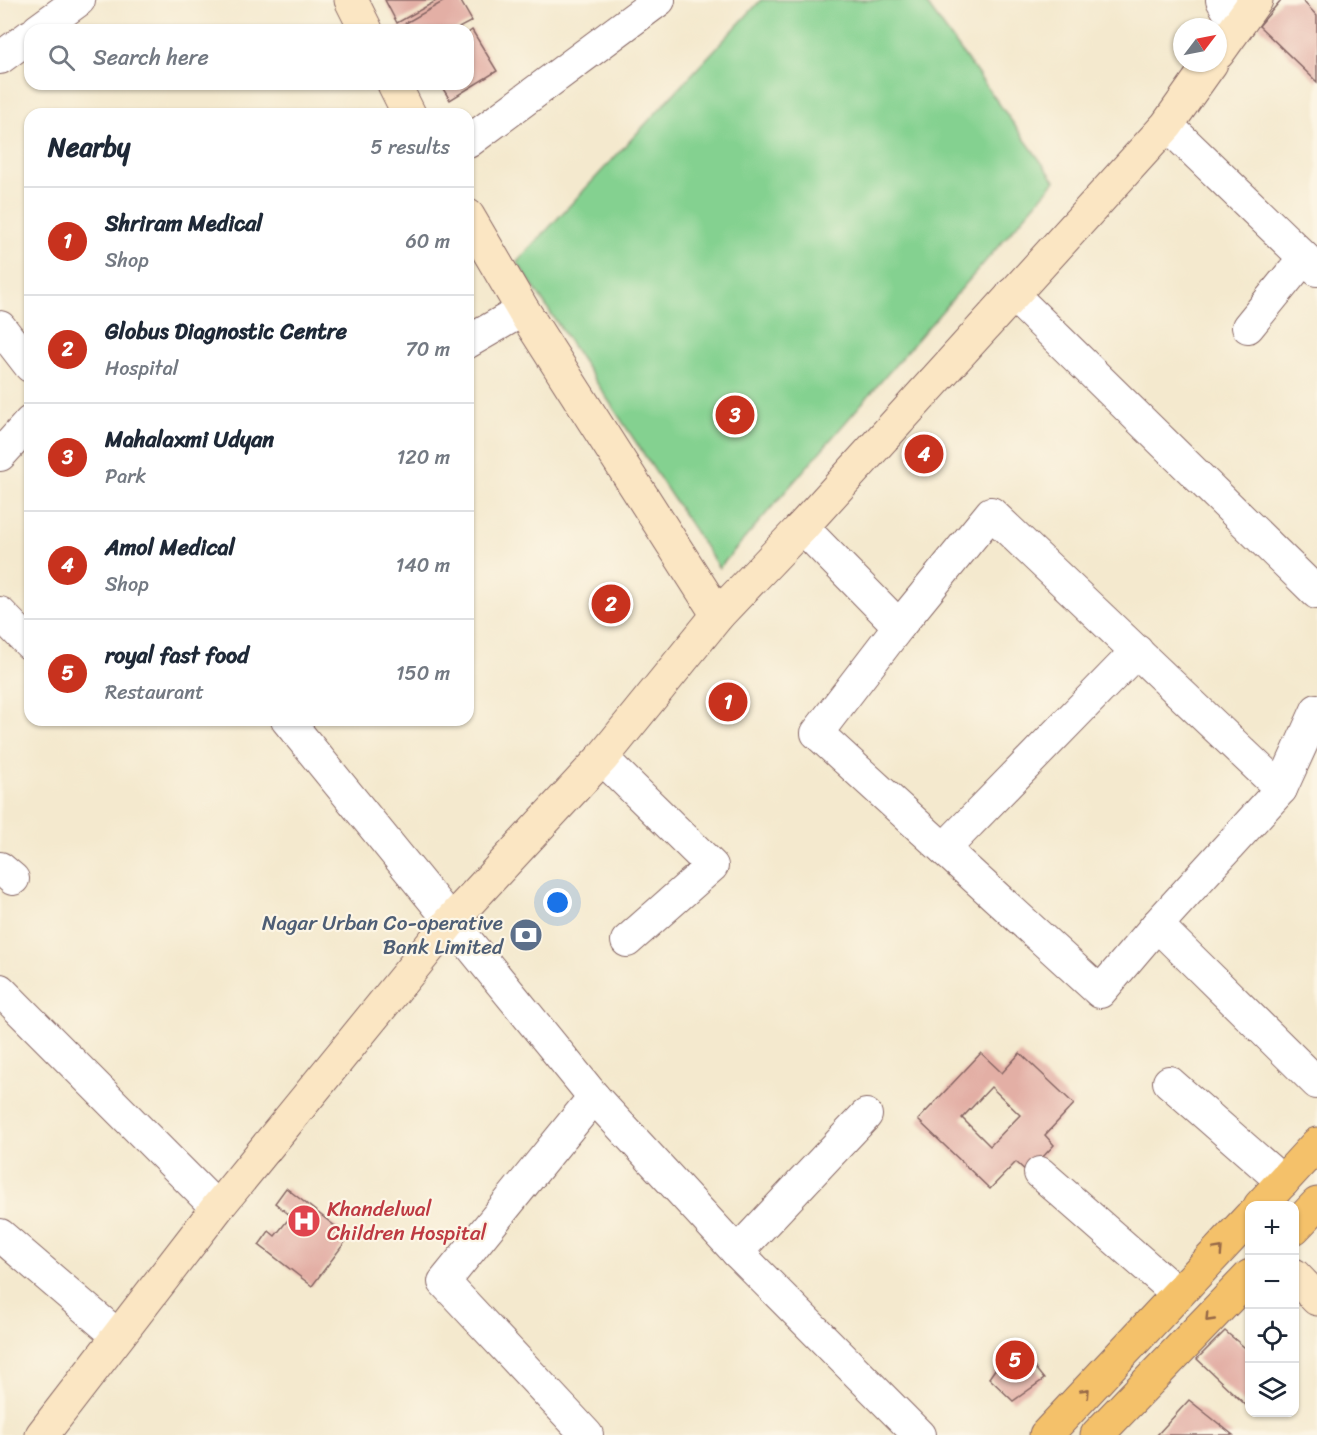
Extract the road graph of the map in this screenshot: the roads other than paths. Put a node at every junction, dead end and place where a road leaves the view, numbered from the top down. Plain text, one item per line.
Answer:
1 (79, 0) edge
2 (351, 0) edge
3 (659, 0) edge
4 (1256, 0) edge
5 (1229, 13) edge
6 (46, 24) edge
7 (363, 24) edge
8 (24, 40) edge
9 (0, 58) edge
10 (1205, 72) edge
11 (397, 90) edge
12 (406, 108) edge
13 (1167, 125) junction
14 (474, 138) edge
15 (474, 226) edge
16 (1310, 264) edge
17 (1012, 294) junction
18 (523, 310) junction
19 (0, 327) edge
20 (1248, 327) dead end
21 (474, 339) edge
22 (24, 358) edge
23 (24, 428) edge
24 (0, 454) edge
25 (802, 527) junction
26 (1317, 593) edge
27 (0, 613) edge
28 (718, 615) junction
29 (899, 626) junction
30 (24, 638) edge
31 (1137, 651) junction
32 (1317, 710) edge
33 (292, 726) edge
34 (602, 758) junction
35 (1281, 789) junction
36 (944, 849) junction
37 (450, 922) junction
38 (1157, 925) junction
39 (627, 941) dead end
40 (0, 990) edge
41 (1169, 1082) dead end
42 (1317, 1083) edge
43 (594, 1097) junction
44 (866, 1115) dead end
45 (1317, 1144) edge
46 (1040, 1173) dead end
47 (1283, 1182) junction
48 (1266, 1201) edge
49 (1317, 1204) edge
50 (216, 1208) junction
51 (1299, 1223) edge
52 (1245, 1224) edge
53 (0, 1234) edge
54 (737, 1252) junction
55 (1299, 1280) edge
56 (1245, 1281) edge
57 (1178, 1294) junction
58 (1317, 1299) edge
59 (118, 1336) junction
60 (42, 1435) edge
61 (587, 1435) edge
62 (919, 1435) edge
63 (1046, 1435) edge
64 (1097, 1435) edge

1 - 6 street
2 - 7 street
3 - 14 street
4 - 5 street
8 - 9 street
10 - 13 street
11 - 12 street
13 - 16 street
13 - 17 street
15 - 18 street
16 - 20 street
17 - 25 street
17 - 26 street
18 - 21 street
18 - 28 street
19 - 22 street
23 - 24 street
25 - 28 street
25 - 29 street
27 - 30 street
28 - 34 street
29 - 31 street
29 - 36 street
31 - 35 street
31 - 36 street
32 - 35 street
33 - 37 street
34 - 37 street
34 - 39 street
35 - 38 street
36 - 38 street
37 - 43 street
37 - 50 street
38 - 42 street
40 - 50 street
41 - 47 street
43 - 54 street
43 - 61 street
44 - 54 street
45 - 47 main road
46 - 57 street
47 - 48 main road
49 - 51 main road
50 - 59 street
57 -> 52 main road
53 - 59 street
54 - 62 street
55 - 58 street
56 -> 64 main road
63 -> 57 main road
59 - 60 street

